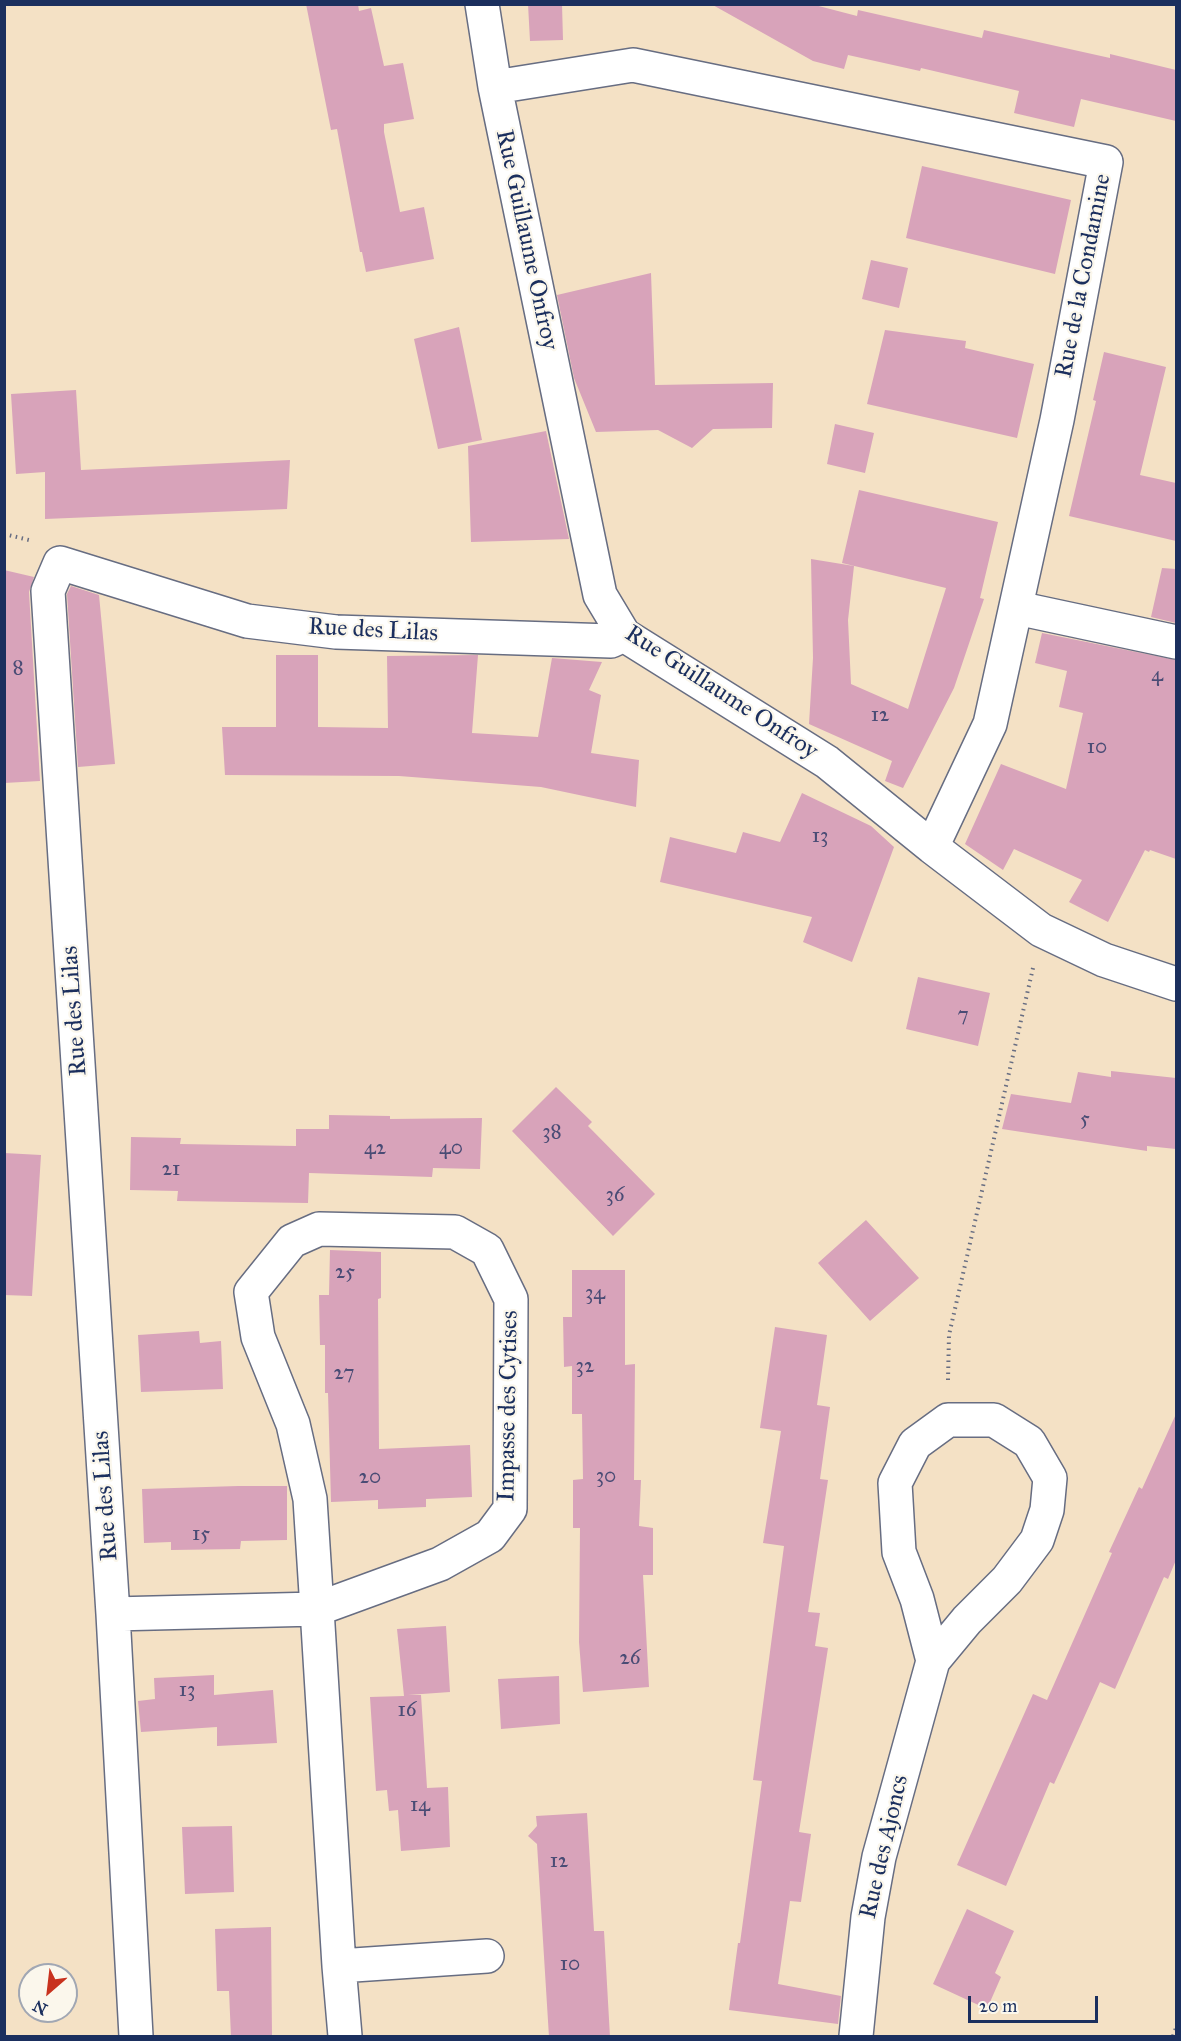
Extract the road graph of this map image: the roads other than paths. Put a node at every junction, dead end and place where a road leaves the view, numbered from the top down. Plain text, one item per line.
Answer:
1 (482, 4) edge
2 (495, 87) junction
3 (1017, 608) junction
4 (624, 635) junction
5 (1176, 642) edge
6 (932, 847) junction
7 (1176, 984) edge
8 (317, 1609) junction
9 (113, 1614) junction
10 (933, 1661) junction
11 (487, 1956) dead end
12 (339, 1966) junction
13 (136, 2037) edge
14 (345, 2037) edge
15 (855, 2037) edge

1 - 2 street, Rue Guillaume Onfroy
2 - 3 street, Rue de la Condamine
2 - 4 street, Rue Guillaume Onfroy
3 - 5 street
3 - 6 street, Rue de la Condamine
4 - 6 street, Rue Guillaume Onfroy
4 - 9 street, Rue des Lilas
6 - 7 street, Rue Guillaume Onfroy
8 - 8 street, Impasse des Cytises
8 - 9 street, Impasse des Cytises
8 - 12 street, Impasse des Cytises
9 - 13 street, Rue des Lilas
10 - 10 street, Rue des Ajoncs
10 - 15 street, Rue des Ajoncs
11 - 12 street
12 - 14 street, Impasse des Cytises

